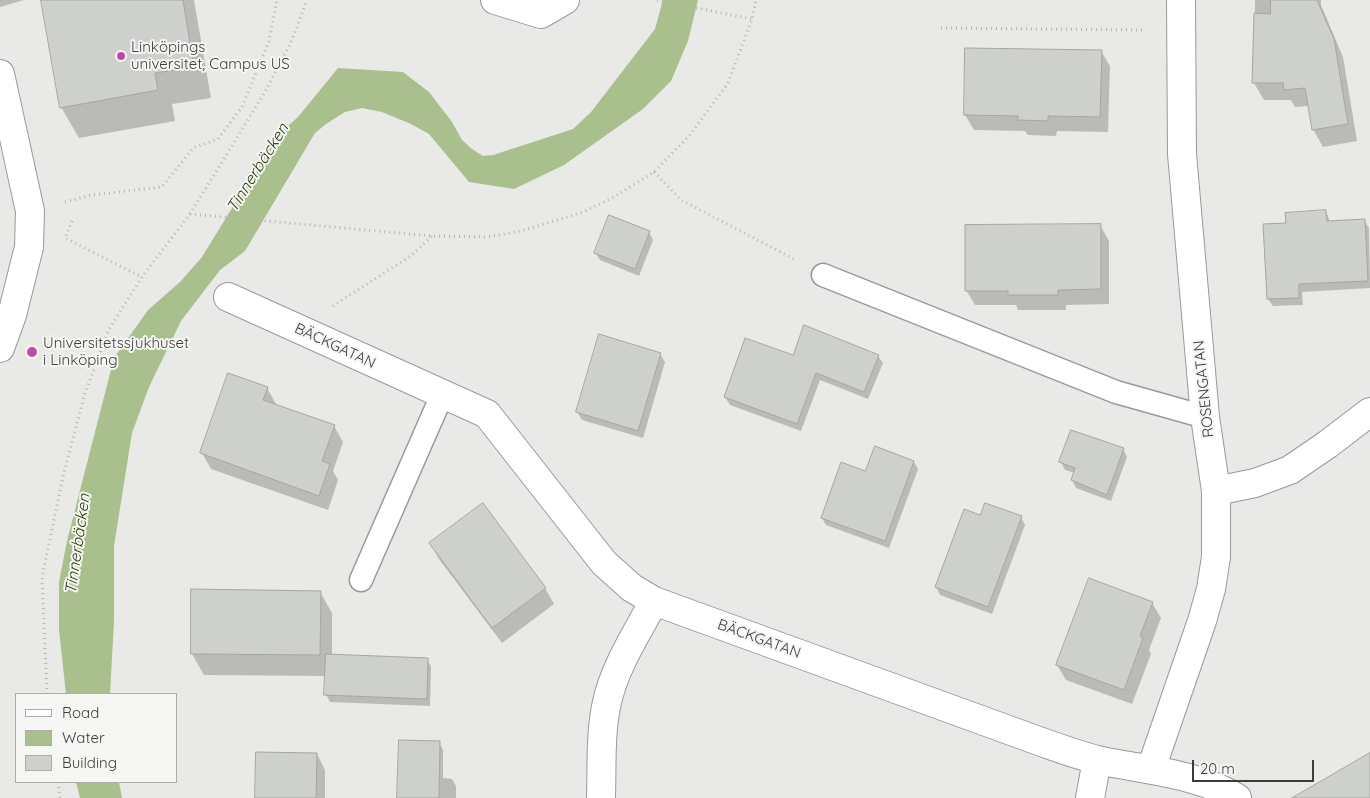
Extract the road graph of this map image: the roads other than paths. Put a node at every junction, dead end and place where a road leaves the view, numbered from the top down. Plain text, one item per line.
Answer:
1 (495, 0) edge
2 (565, 0) edge
3 (1181, 0) edge
4 (0, 74) edge
5 (823, 275) road end
6 (228, 296) dead end
7 (0, 348) edge
8 (442, 395) junction
9 (1370, 412) edge
10 (1205, 417) junction
11 (1216, 491) junction
12 (361, 580) dead end
13 (654, 601) junction
14 (1097, 760) junction
15 (1151, 769) junction
16 (601, 798) edge
17 (1090, 798) edge
18 (1237, 798) edge

1 - 2 street
3 - 10 street, ROSENGATAN
4 - 7 street
5 - 10 lane
6 - 8 street, BÄCKGATAN
8 - 12 lane
8 - 13 street, BÄCKGATAN
9 - 11 street
10 - 11 street, ROSENGATAN
11 - 15 street, ROSENGATAN
13 - 14 street, BÄCKGATAN
13 - 16 street
14 - 15 street, BÄCKGATAN
14 - 17 street
15 - 18 street, BÄCKGATAN

